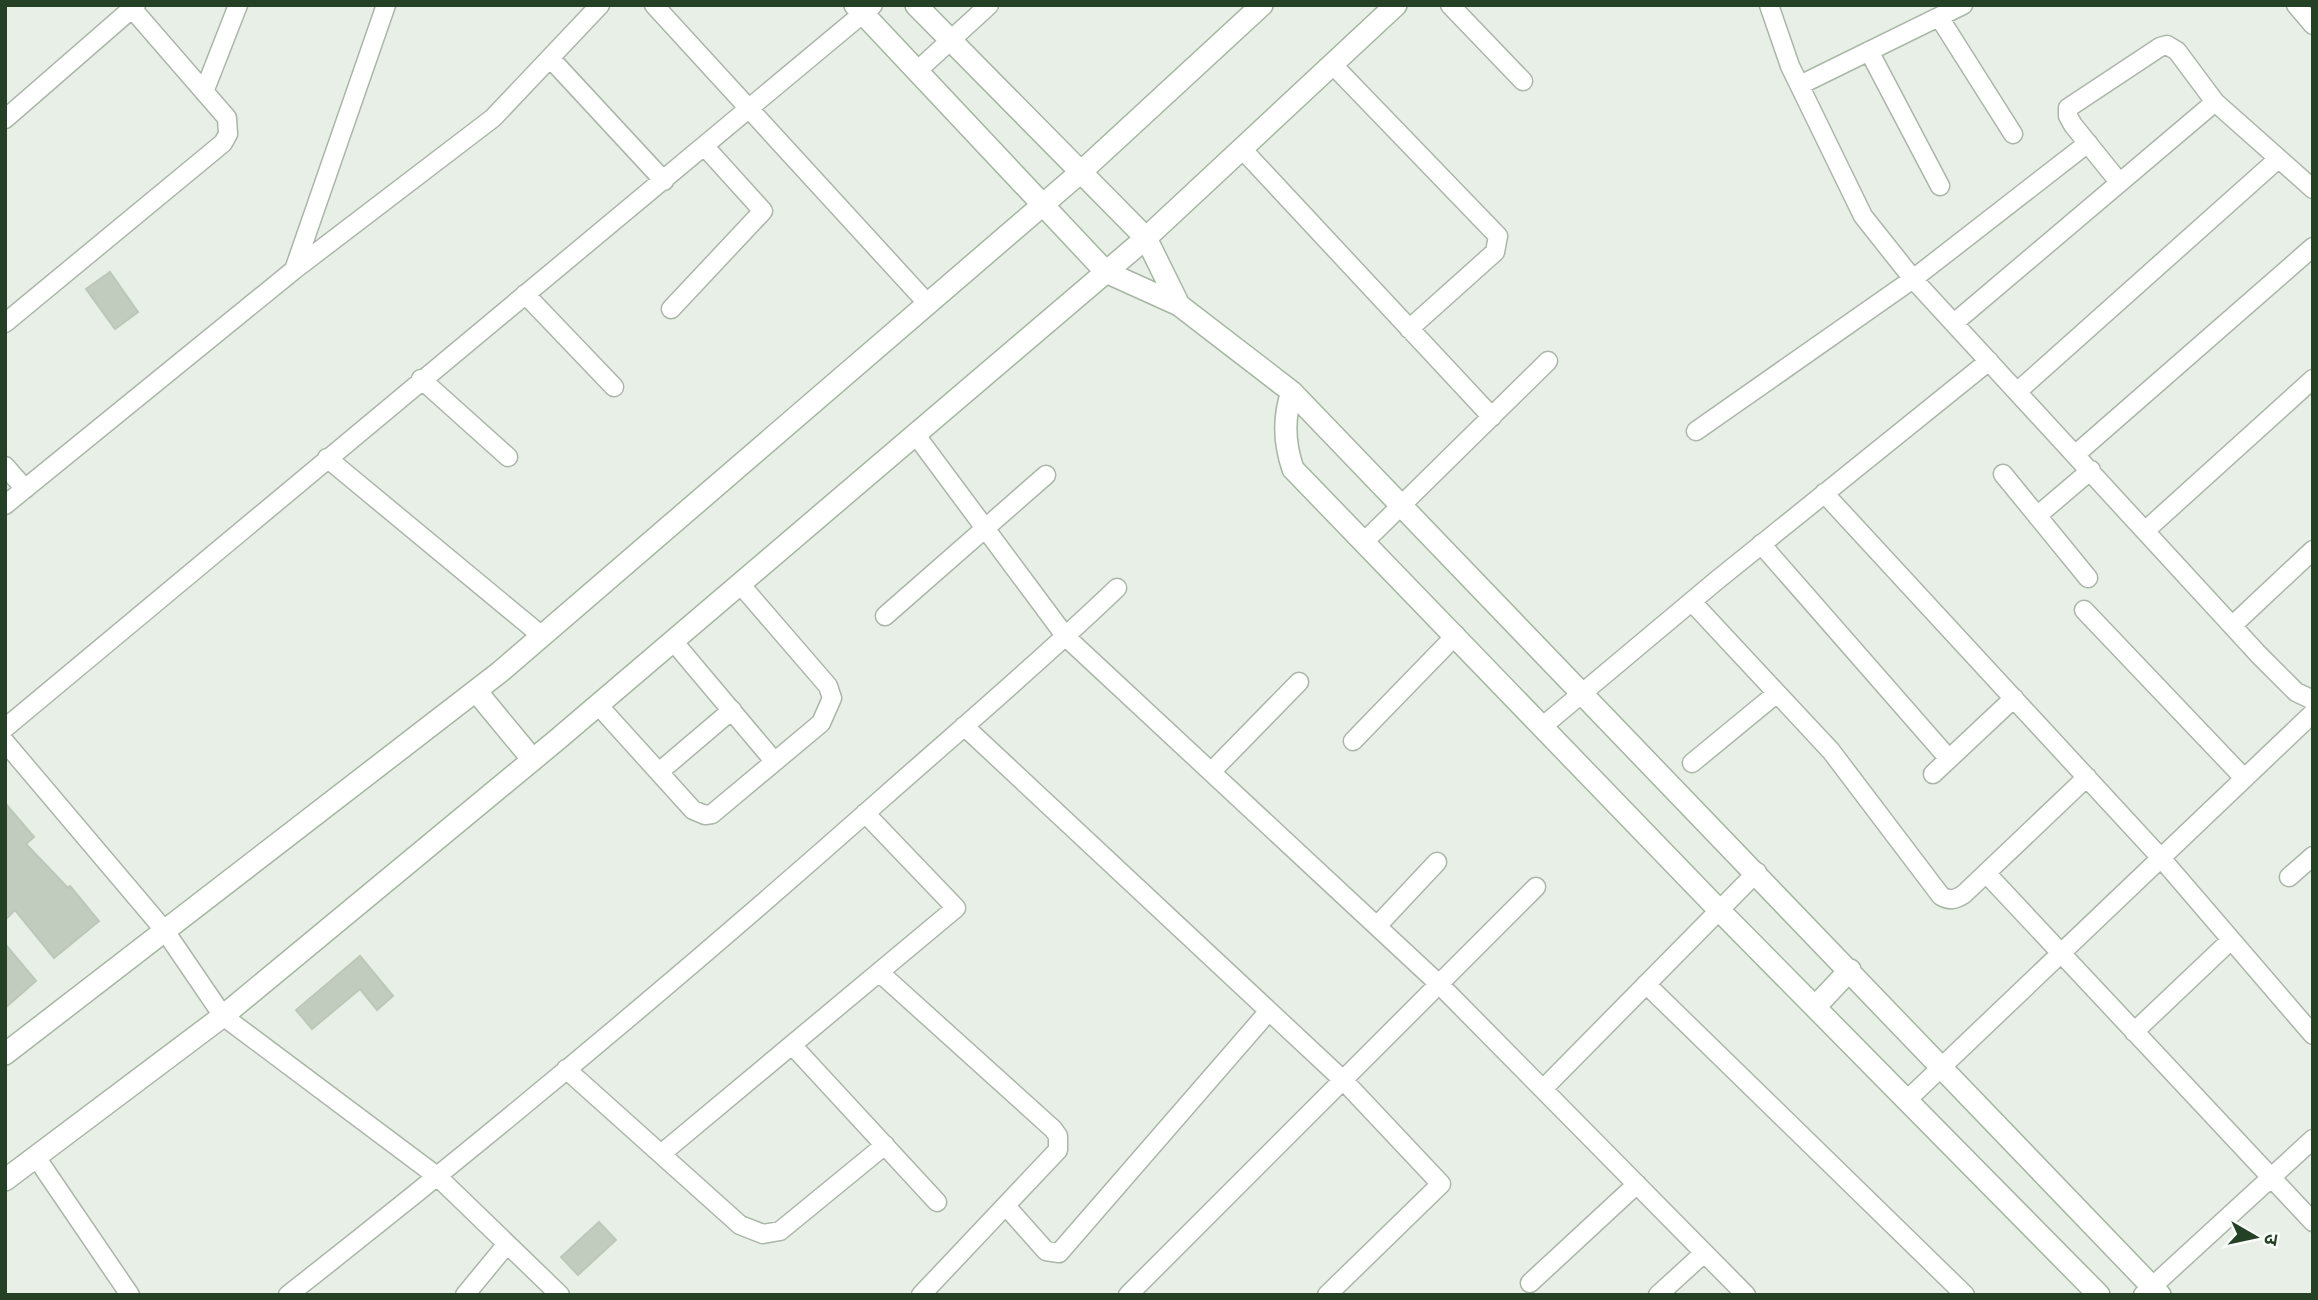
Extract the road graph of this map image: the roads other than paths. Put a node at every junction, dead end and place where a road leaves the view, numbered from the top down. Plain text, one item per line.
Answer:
1 (238, 5) edge
2 (386, 5) edge
3 (600, 5) edge
4 (654, 5) edge
5 (916, 5) edge
6 (989, 5) edge
7 (1262, 5) edge
8 (1396, 5) edge
9 (1450, 5) edge
10 (1769, 5) edge
11 (1963, 5) edge
12 (2295, 5) edge
13 (132, 6) edge
14 (864, 8) edge
15 (1939, 17) junction
16 (2313, 25) edge
17 (950, 41) junction
18 (1869, 51) junction
19 (550, 58) junction
20 (1332, 64) junction
21 (917, 71) junction
22 (1523, 81) dead end
23 (1800, 85) junction
24 (204, 92) junction
25 (2215, 102) junction
26 (750, 110) junction
27 (5, 119) edge
28 (2013, 134) dead end
29 (2088, 144) junction
30 (706, 148) junction
31 (1241, 149) junction
32 (2278, 159) junction
33 (1082, 171) junction
34 (664, 181) junction
35 (2119, 182) junction
36 (1940, 186) dead end
37 (2313, 189) edge
38 (1043, 205) junction
39 (1146, 238) junction
40 (2313, 247) edge
41 (294, 270) junction
42 (1105, 272) junction
43 (1913, 279) junction
44 (525, 294) junction
45 (928, 304) junction
46 (1179, 305) junction
47 (671, 309) dead end
48 (5, 323) edge
49 (1954, 323) junction
50 (1409, 329) junction
51 (1548, 361) dead end
52 (1989, 361) junction
53 (421, 379) junction
54 (2313, 379) edge
55 (614, 387) dead end
56 (2018, 391) junction
57 (1292, 392) junction
58 (1492, 417) junction
59 (1696, 432) dead end
60 (915, 435) junction
61 (2076, 454) junction
62 (508, 457) dead end
63 (327, 458) junction
64 (5, 466) edge
65 (2091, 470) junction
66 (2003, 474) dead end
67 (1046, 475) dead end
68 (25, 489) junction
69 (1824, 493) junction
70 (1402, 504) junction
71 (5, 505) edge
72 (2037, 516) junction
73 (985, 528) junction
74 (2146, 530) junction
75 (1365, 541) junction
76 (1761, 544) junction
77 (2313, 550) edge
78 (2088, 578) dead end
79 (740, 584) junction
80 (1117, 587) dead end
81 (1692, 602) junction
82 (2084, 610) dead end
83 (885, 616) dead end
84 (2233, 625) junction
85 (1456, 635) junction
86 (542, 636) junction
87 (1066, 636) junction
88 (673, 641) junction
89 (1299, 682) dead end
90 (476, 691) junction
91 (1584, 693) junction
92 (1777, 693) junction
93 (2014, 698) junction
94 (2313, 700) edge
95 (598, 705) junction
96 (732, 710) junction
97 (2313, 713) edge
98 (964, 726) junction
99 (1543, 726) junction
100 (5, 728) edge
101 (1353, 741) dead end
102 (5, 742) edge
103 (1949, 759) junction
104 (533, 760) junction
105 (774, 761) junction
106 (1692, 763) dead end
107 (659, 772) junction
108 (1211, 772) junction
109 (1933, 774) dead end
110 (2087, 777) junction
111 (2244, 778) junction
112 (866, 813) junction
113 (2313, 856) edge
114 (2161, 858) junction
115 (1437, 862) dead end
116 (1756, 872) junction
117 (1986, 873) junction
118 (2289, 877) dead end
119 (1536, 887) dead end
120 (1719, 910) junction
121 (1377, 926) junction
122 (165, 931) junction
123 (2231, 940) junction
124 (2061, 953) junction
125 (1850, 970) junction
126 (879, 972) junction
127 (1646, 984) junction
128 (1440, 985) junction
129 (1815, 1007) junction
130 (1269, 1012) junction
131 (223, 1016) junction
132 (2134, 1032) junction
133 (2313, 1035) edge
134 (792, 1045) junction
135 (5, 1054) edge
136 (1942, 1066) junction
137 (566, 1069) junction
138 (1344, 1081) junction
139 (1543, 1089) junction
140 (1907, 1100) junction
141 (2313, 1139) edge
142 (885, 1145) junction
143 (661, 1154) junction
144 (36, 1157) junction
145 (438, 1177) junction
146 (2271, 1178) junction
147 (5, 1180) edge
148 (1637, 1184) junction
149 (937, 1202) dead end
150 (1006, 1206) junction
151 (2313, 1222) edge
152 (508, 1244) junction
153 (1704, 1252) junction
154 (1530, 1283) dead end
155 (2152, 1292) edge
156 (130, 1295) edge
157 (288, 1295) edge
158 (465, 1295) edge
159 (560, 1295) edge
160 (921, 1295) edge
161 (1128, 1295) edge
162 (1327, 1295) edge
163 (1658, 1295) edge
164 (1746, 1295) edge
165 (1965, 1295) edge
166 (2099, 1295) edge

1 - 24 street
2 - 41 street
3 - 19 street
4 - 26 street
5 - 17 street
6 - 17 street
7 - 33 street
8 - 20 street
9 - 22 street
10 - 23 street
11 - 15 street
12 - 16 street
13 - 24 street
13 - 27 street
14 - 21 street
14 - 26 street
15 - 18 street
15 - 28 street
17 - 21 street
17 - 33 street
18 - 23 street
18 - 36 street
19 - 34 street
19 - 41 street
20 - 31 street
20 - 50 street
21 - 38 street
23 - 43 street
24 - 48 street
25 - 29 street
25 - 32 street
25 - 35 street
26 - 30 street
26 - 45 street
29 - 35 street
29 - 43 street
30 - 34 street
30 - 47 street
31 - 39 street
31 - 50 street
32 - 37 street
32 - 56 street
33 - 38 street
33 - 39 street
34 - 44 street
35 - 49 street
38 - 42 street
38 - 45 street
39 - 42 street
39 - 46 street
40 - 61 street
41 - 68 street
42 - 46 street
42 - 60 street
43 - 49 street
43 - 59 street
44 - 53 street
44 - 55 street
45 - 86 street
46 - 57 street
49 - 52 street
50 - 58 street
51 - 58 street
52 - 56 street
52 - 69 street
53 - 62 street
53 - 63 street
54 - 74 street
56 - 61 street
57 - 70 street
57 - 75 street
58 - 70 street
60 - 73 street
60 - 79 street
61 - 65 street
63 - 86 street
63 - 100 street
64 - 68 street
65 - 72 street
65 - 74 street
66 - 72 street
67 - 73 street
68 - 71 street
69 - 76 street
69 - 93 street
70 - 75 street
70 - 91 street
72 - 78 street
73 - 83 street
73 - 87 street
74 - 84 street
75 - 85 street
76 - 81 street
76 - 103 street
77 - 84 street
79 - 88 street
79 - 105 street
80 - 87 street
81 - 91 street
81 - 92 street
82 - 111 street
84 - 94 street
85 - 99 street
85 - 101 street
86 - 90 street
87 - 98 street
87 - 108 street
88 - 95 street
88 - 96 street
89 - 108 street
90 - 104 street
90 - 122 street
91 - 99 street
91 - 116 street
92 - 106 street
92 - 117 street
93 - 103 street
93 - 110 street
95 - 104 street
95 - 107 street
96 - 105 street
96 - 107 street
97 - 111 street
98 - 112 street
98 - 130 street
99 - 120 street
102 - 122 street
103 - 109 street
104 - 131 street
105 - 107 street
108 - 121 street
110 - 114 street
110 - 117 street
111 - 114 street
112 - 126 street
112 - 137 street
113 - 118 street
114 - 123 street
114 - 124 street
115 - 121 street
116 - 120 street
116 - 125 street
117 - 124 street
119 - 128 street
120 - 127 street
120 - 129 street
121 - 128 street
122 - 131 street
122 - 135 street
123 - 132 street
123 - 133 street
124 - 132 street
124 - 136 street
125 - 129 street
125 - 136 street
126 - 134 street
126 - 150 street
127 - 139 street
127 - 165 street
128 - 138 street
128 - 139 street
129 - 140 street
130 - 138 street
130 - 150 street
131 - 144 street
131 - 145 street
132 - 146 street
134 - 142 street
134 - 143 street
136 - 140 street
136 - 155 street
137 - 143 street
137 - 145 street
138 - 161 street
138 - 162 street
139 - 148 street
140 - 166 street
141 - 146 street
142 - 143 street
142 - 149 street
144 - 147 street
144 - 156 street
145 - 152 street
145 - 157 street
146 - 151 street
146 - 155 street
148 - 153 street
148 - 154 street
150 - 160 street
152 - 158 street
152 - 159 street
153 - 163 street
153 - 164 street

